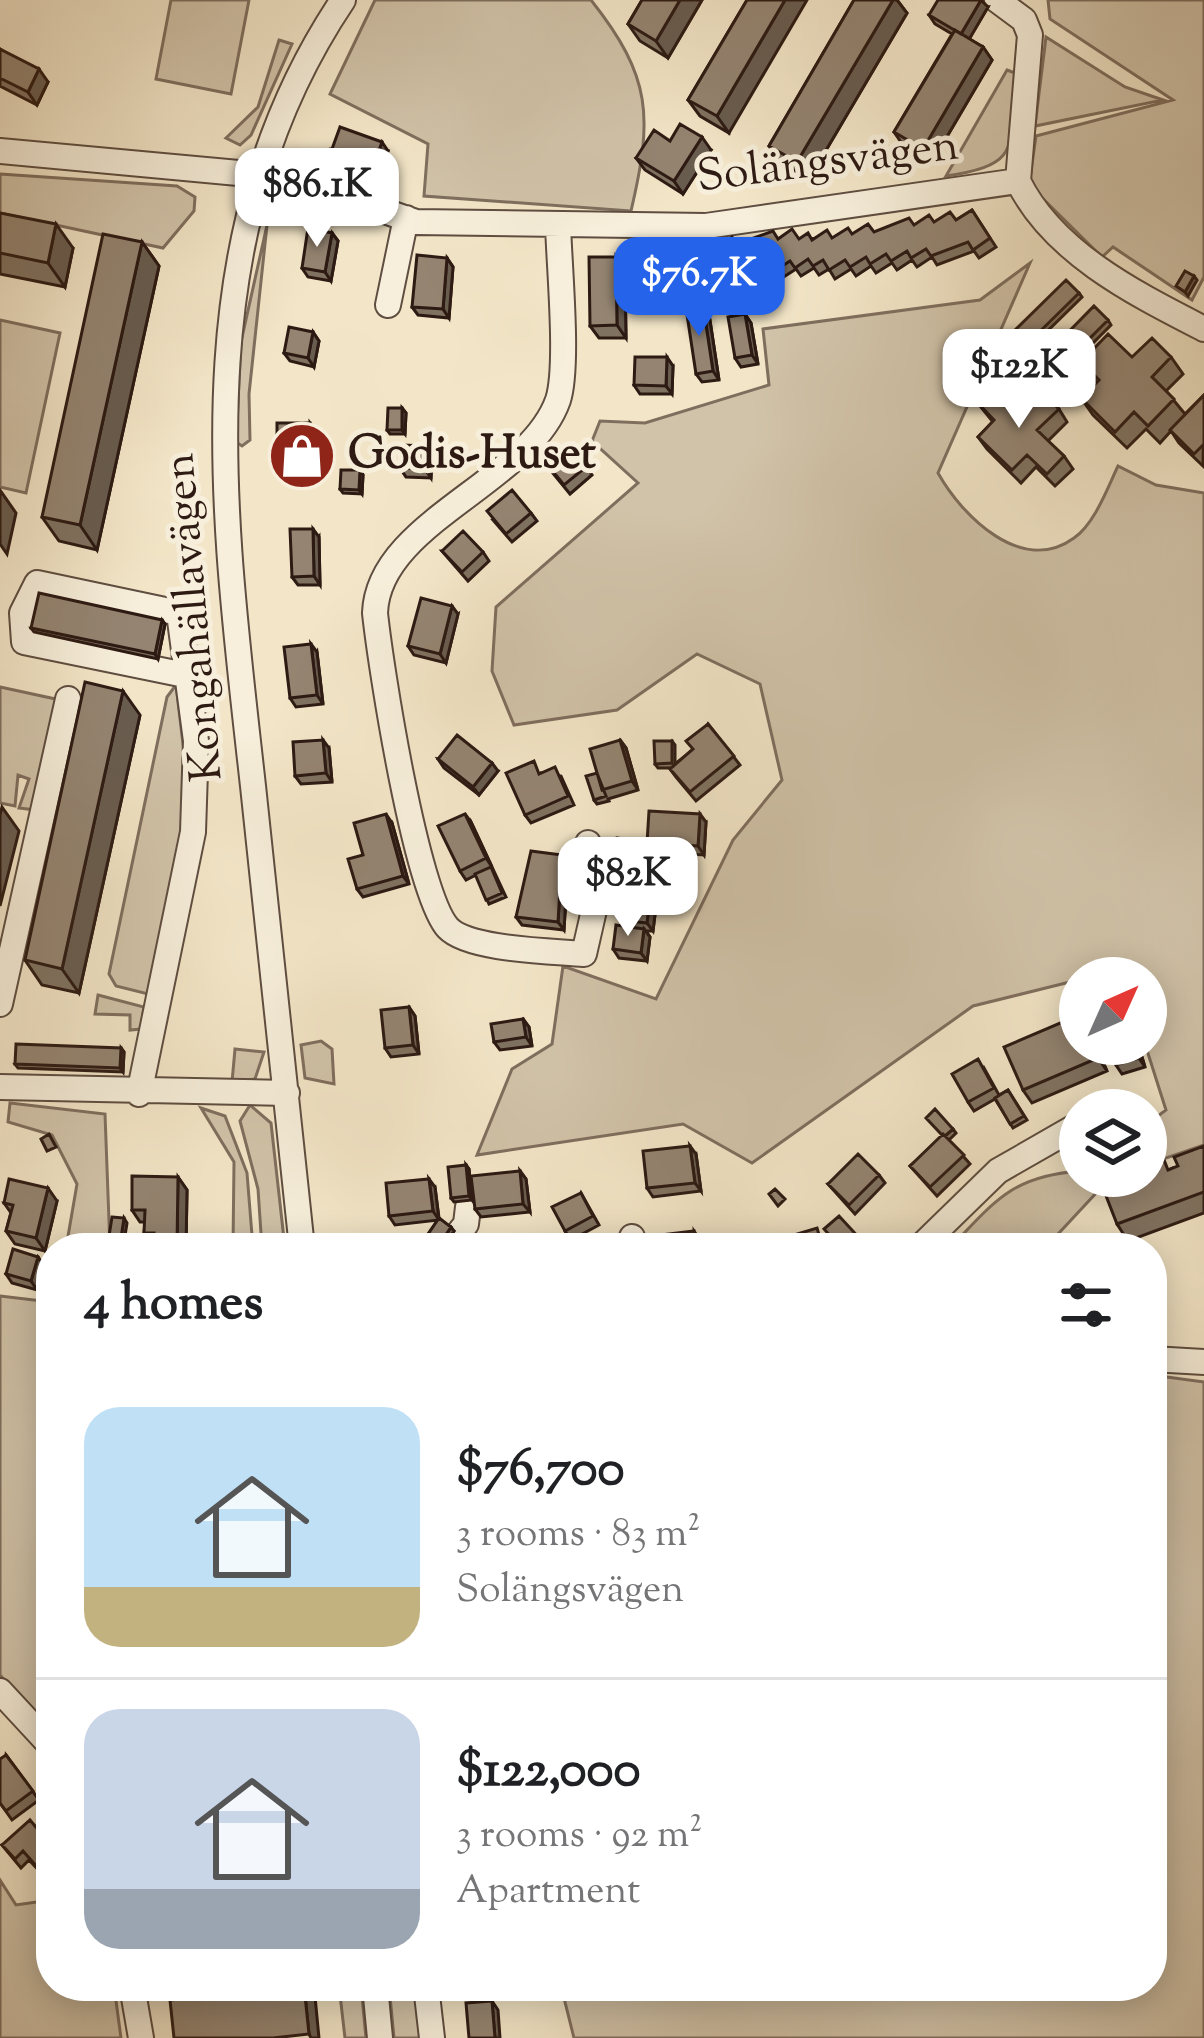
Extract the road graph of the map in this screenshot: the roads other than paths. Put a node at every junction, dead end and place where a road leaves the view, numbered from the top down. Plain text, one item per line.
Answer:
1 (343, 0) edge
2 (997, 0) edge
3 (0, 151) edge
4 (260, 175) junction
5 (1018, 181) junction
6 (406, 218) junction
7 (558, 224) junction
8 (388, 305) dead end
9 (1204, 329) edge
10 (185, 675) junction
11 (68, 699) dead end
12 (588, 843) dead end
13 (0, 1004) edge
14 (0, 1087) edge
15 (139, 1094) junction
16 (287, 1094) junction
17 (1059, 1136) edge
18 (469, 1208) edge
19 (301, 1233) edge
20 (459, 1233) edge
21 (934, 1233) edge
22 (1167, 1360) edge
23 (1204, 1362) edge
24 (0, 1691) edge
25 (36, 1730) edge
26 (135, 2001) edge
27 (376, 2001) edge
28 (428, 2001) edge
29 (141, 2038) edge
30 (380, 2038) edge
31 (432, 2038) edge

1 - 4 street, Kongahällavägen
2 - 5 street
3 - 4 street, Solängsvägen
4 - 6 street, Solängsvägen
4 - 16 street, Kongahällavägen
5 - 7 street, Solängsvägen
5 - 9 street, Solängsvägen
6 - 7 street, Solängsvägen
6 - 8 street
7 - 12 street
10 - 10 street
10 - 15 street
11 - 13 street
14 - 15 street
15 - 16 street
16 - 19 street, Kongahällavägen
17 - 21 street
18 - 20 street
22 - 23 street
24 - 25 street
26 - 29 street
27 - 30 street
28 - 31 street

